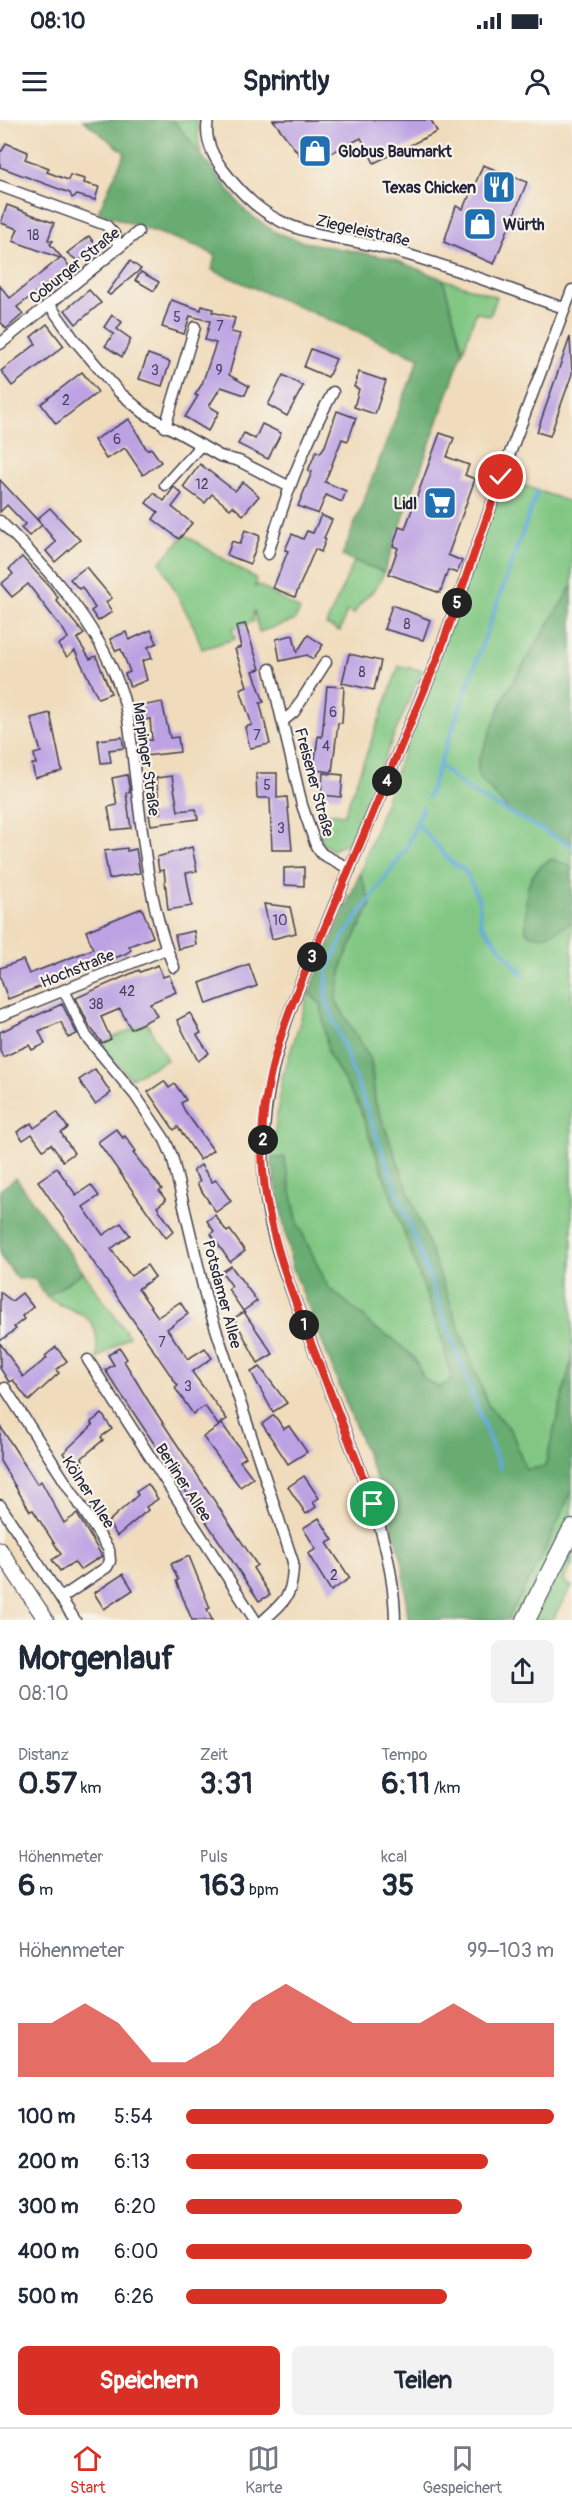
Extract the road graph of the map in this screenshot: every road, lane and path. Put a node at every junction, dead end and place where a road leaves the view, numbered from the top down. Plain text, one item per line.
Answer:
1 (208, 120) edge
2 (0, 186) edge
3 (138, 232) dead end
4 (119, 248) junction
5 (572, 290) edge
6 (49, 304) junction
7 (564, 308) junction
8 (195, 327) dead end
9 (0, 344) edge
10 (333, 392) dead end
11 (165, 427) junction
12 (201, 445) junction
13 (165, 485) dead end
14 (288, 486) junction
15 (0, 521) edge
16 (268, 554) dead end
17 (326, 662) dead end
18 (270, 669) dead end
19 (283, 721) junction
20 (350, 869) junction
21 (166, 949) junction
22 (174, 967) dead end
23 (64, 990) junction
24 (0, 1016) edge
25 (88, 1360) dead end
26 (2, 1386) edge
27 (0, 1505) edge
28 (572, 1529) edge
29 (0, 1550) edge
30 (61, 1598) junction
31 (46, 1620) edge
32 (75, 1620) edge
33 (255, 1620) edge
34 (264, 1620) edge
35 (395, 1620) edge
36 (526, 1620) edge

1 - 7 street, Ziegeleistraße
2 - 4 street
3 - 4 street, Coburger Straße
4 - 6 street, Coburger Straße
5 - 7 street
6 - 9 street, Coburger Straße
6 - 11 street
7 - 20 street
8 - 11 street
10 - 14 street
11 - 12 street
12 - 13 street
12 - 14 street
14 - 16 street
15 - 21 street, Marpinger Straße
17 - 19 street, Freisener Straße
18 - 19 street, Freisener Straße
19 - 20 street, Freisener Straße
20 - 35 street
21 - 22 street, Marpinger Straße
21 - 23 street, Hochstraße
23 - 24 street, Hochstraße
23 - 34 street, Potsdamer Allee
25 - 33 street, Berliner Allee
26 - 30 street, Kölner Allee
27 - 30 street
28 - 36 highway
29 - 31 main road
30 - 32 street

